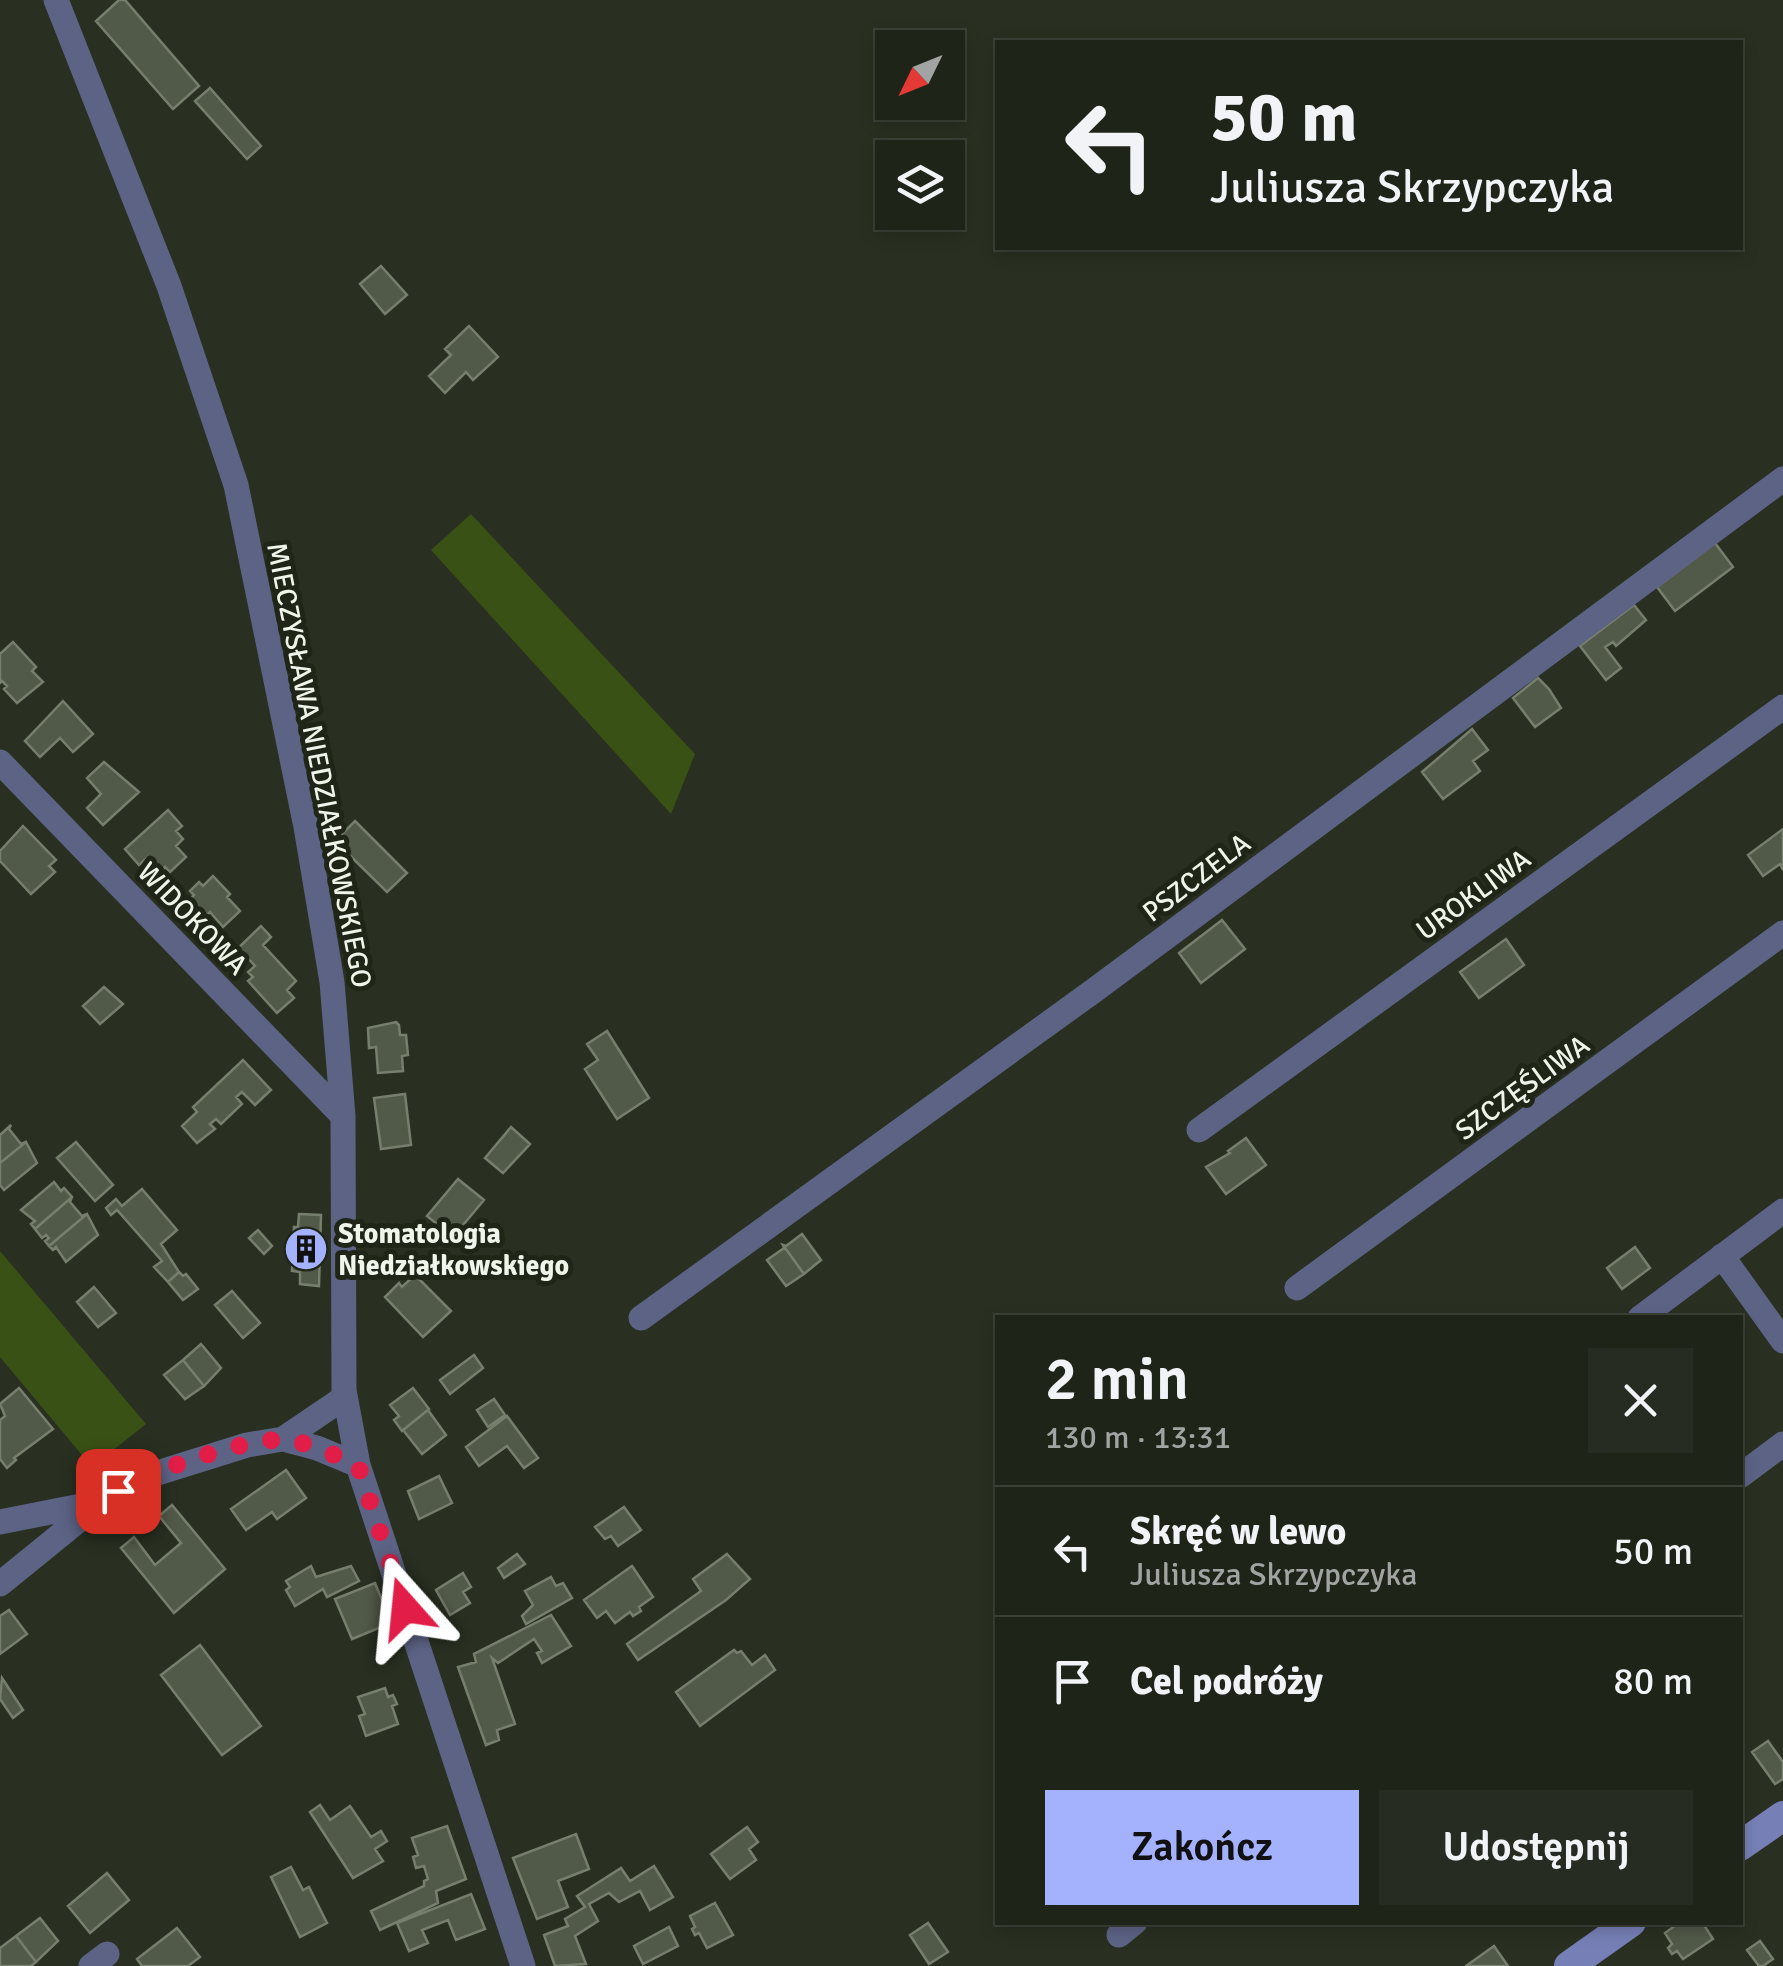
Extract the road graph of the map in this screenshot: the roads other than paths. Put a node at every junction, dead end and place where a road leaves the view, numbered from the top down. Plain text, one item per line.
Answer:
1 (56, 0) edge
2 (1783, 479) edge
3 (1783, 706) edge
4 (0, 762) edge
5 (1783, 933) edge
6 (343, 1116) junction
7 (1199, 1130) dead end
8 (1783, 1211) edge
9 (1722, 1256) junction
10 (1297, 1288) dead end
11 (1644, 1315) edge
12 (641, 1318) dead end
13 (1783, 1342) edge
14 (345, 1396) junction
15 (282, 1440) junction
16 (1783, 1444) edge
17 (358, 1465) junction
18 (1743, 1474) edge
19 (100, 1502) junction
20 (0, 1522) edge
21 (0, 1584) edge
22 (1783, 1816) edge
23 (1743, 1844) edge
24 (1627, 1925) edge
25 (523, 1966) edge
26 (1568, 1966) edge

1 - 6 street, MIECZYSŁAWA NIEDZIAŁKOWSKIEGO
2 - 12 street, PSZCZELA
3 - 7 street, UROKLIWA
4 - 6 street, WIDOKOWA
5 - 10 street, SZCZĘŚLIWA
6 - 14 street, MIECZYSŁAWA NIEDZIAŁKOWSKIEGO
8 - 9 street
9 - 11 street
9 - 13 street
14 - 15 street
14 - 17 street, MIECZYSŁAWA NIEDZIAŁKOWSKIEGO
15 - 17 street
15 - 19 street
16 - 18 street
17 - 25 street, MIECZYSŁAWA NIEDZIAŁKOWSKIEGO
19 - 20 street
19 - 21 street
22 - 23 street
24 - 26 street

